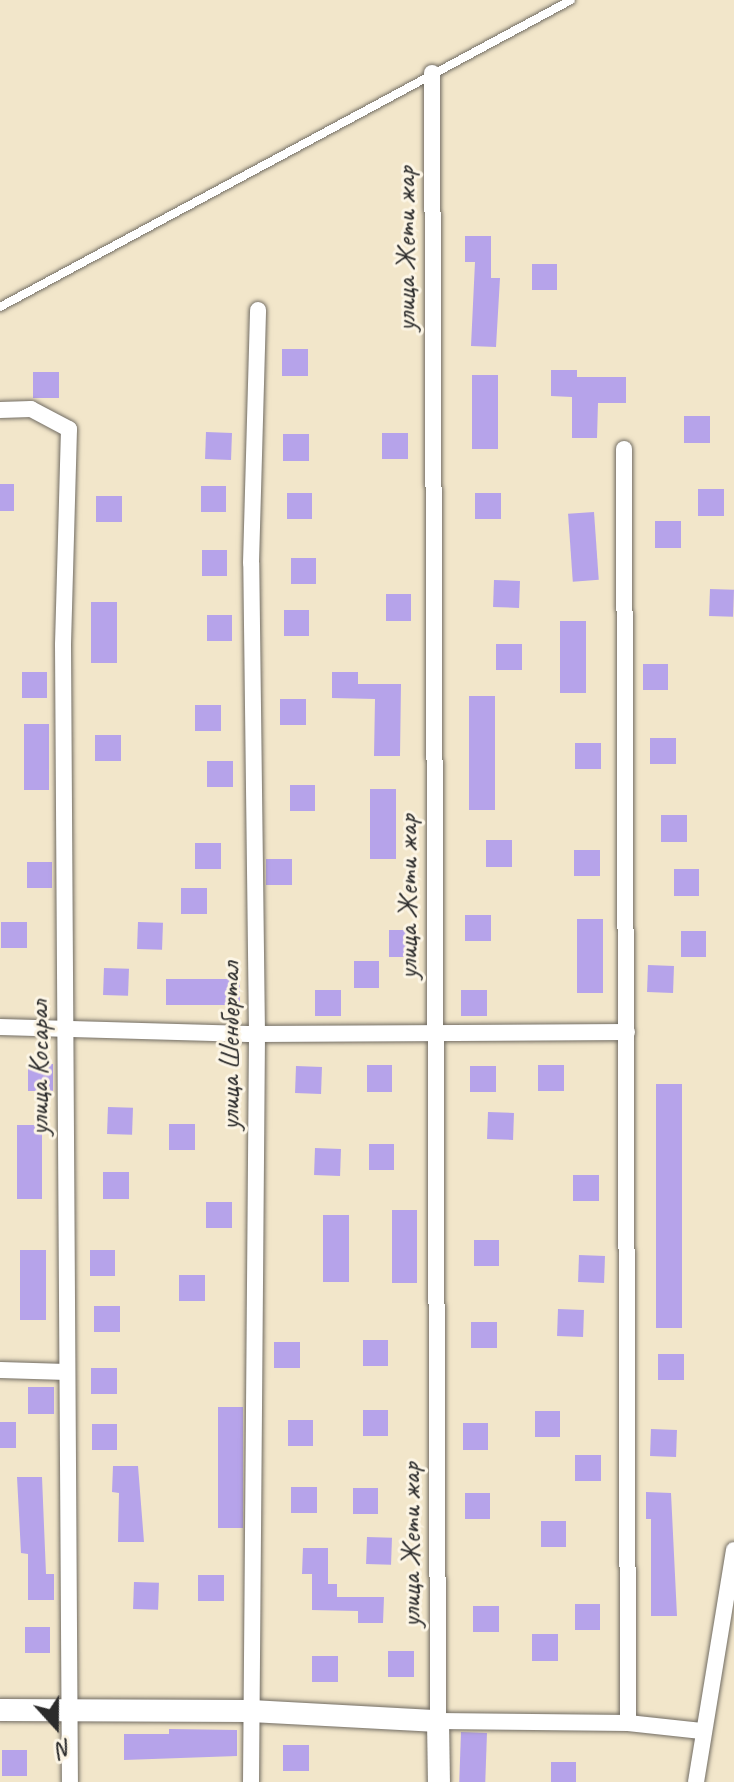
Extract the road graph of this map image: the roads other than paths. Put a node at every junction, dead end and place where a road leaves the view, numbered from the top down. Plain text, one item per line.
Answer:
1 (571, 0) edge
2 (432, 73) junction
3 (0, 307) edge
4 (258, 310) dead end
5 (0, 410) edge
6 (624, 449) dead end
7 (65, 1025) junction
8 (0, 1027) edge
9 (627, 1032) junction
10 (257, 1034) junction
11 (435, 1034) junction
12 (0, 1370) edge
13 (67, 1372) junction
14 (734, 1550) edge
15 (0, 1710) edge
16 (69, 1710) junction
17 (251, 1711) junction
18 (438, 1721) junction
19 (628, 1723) junction
20 (702, 1731) junction
21 (70, 1782) edge
22 (251, 1782) edge
23 (439, 1782) edge
24 (696, 1782) edge

1 - 2 lane
2 - 3 lane
2 - 11 street, улица Жети жар
4 - 10 street, улица Шенбертал
5 - 7 street, улица Косарал
6 - 9 street
7 - 8 street
7 - 10 street
7 - 13 street, улица Косарал
9 - 11 street
9 - 19 street
10 - 11 street
10 - 17 street, улица Шенбертал
11 - 18 street, улица Жети жар
12 - 13 street
13 - 16 street, улица Косарал
14 - 20 street
15 - 16 street
16 - 17 street
16 - 21 street, улица Косарал
17 - 18 street
17 - 22 street, улица Шенбертал
18 - 19 street
18 - 23 street
19 - 20 street
20 - 24 street

